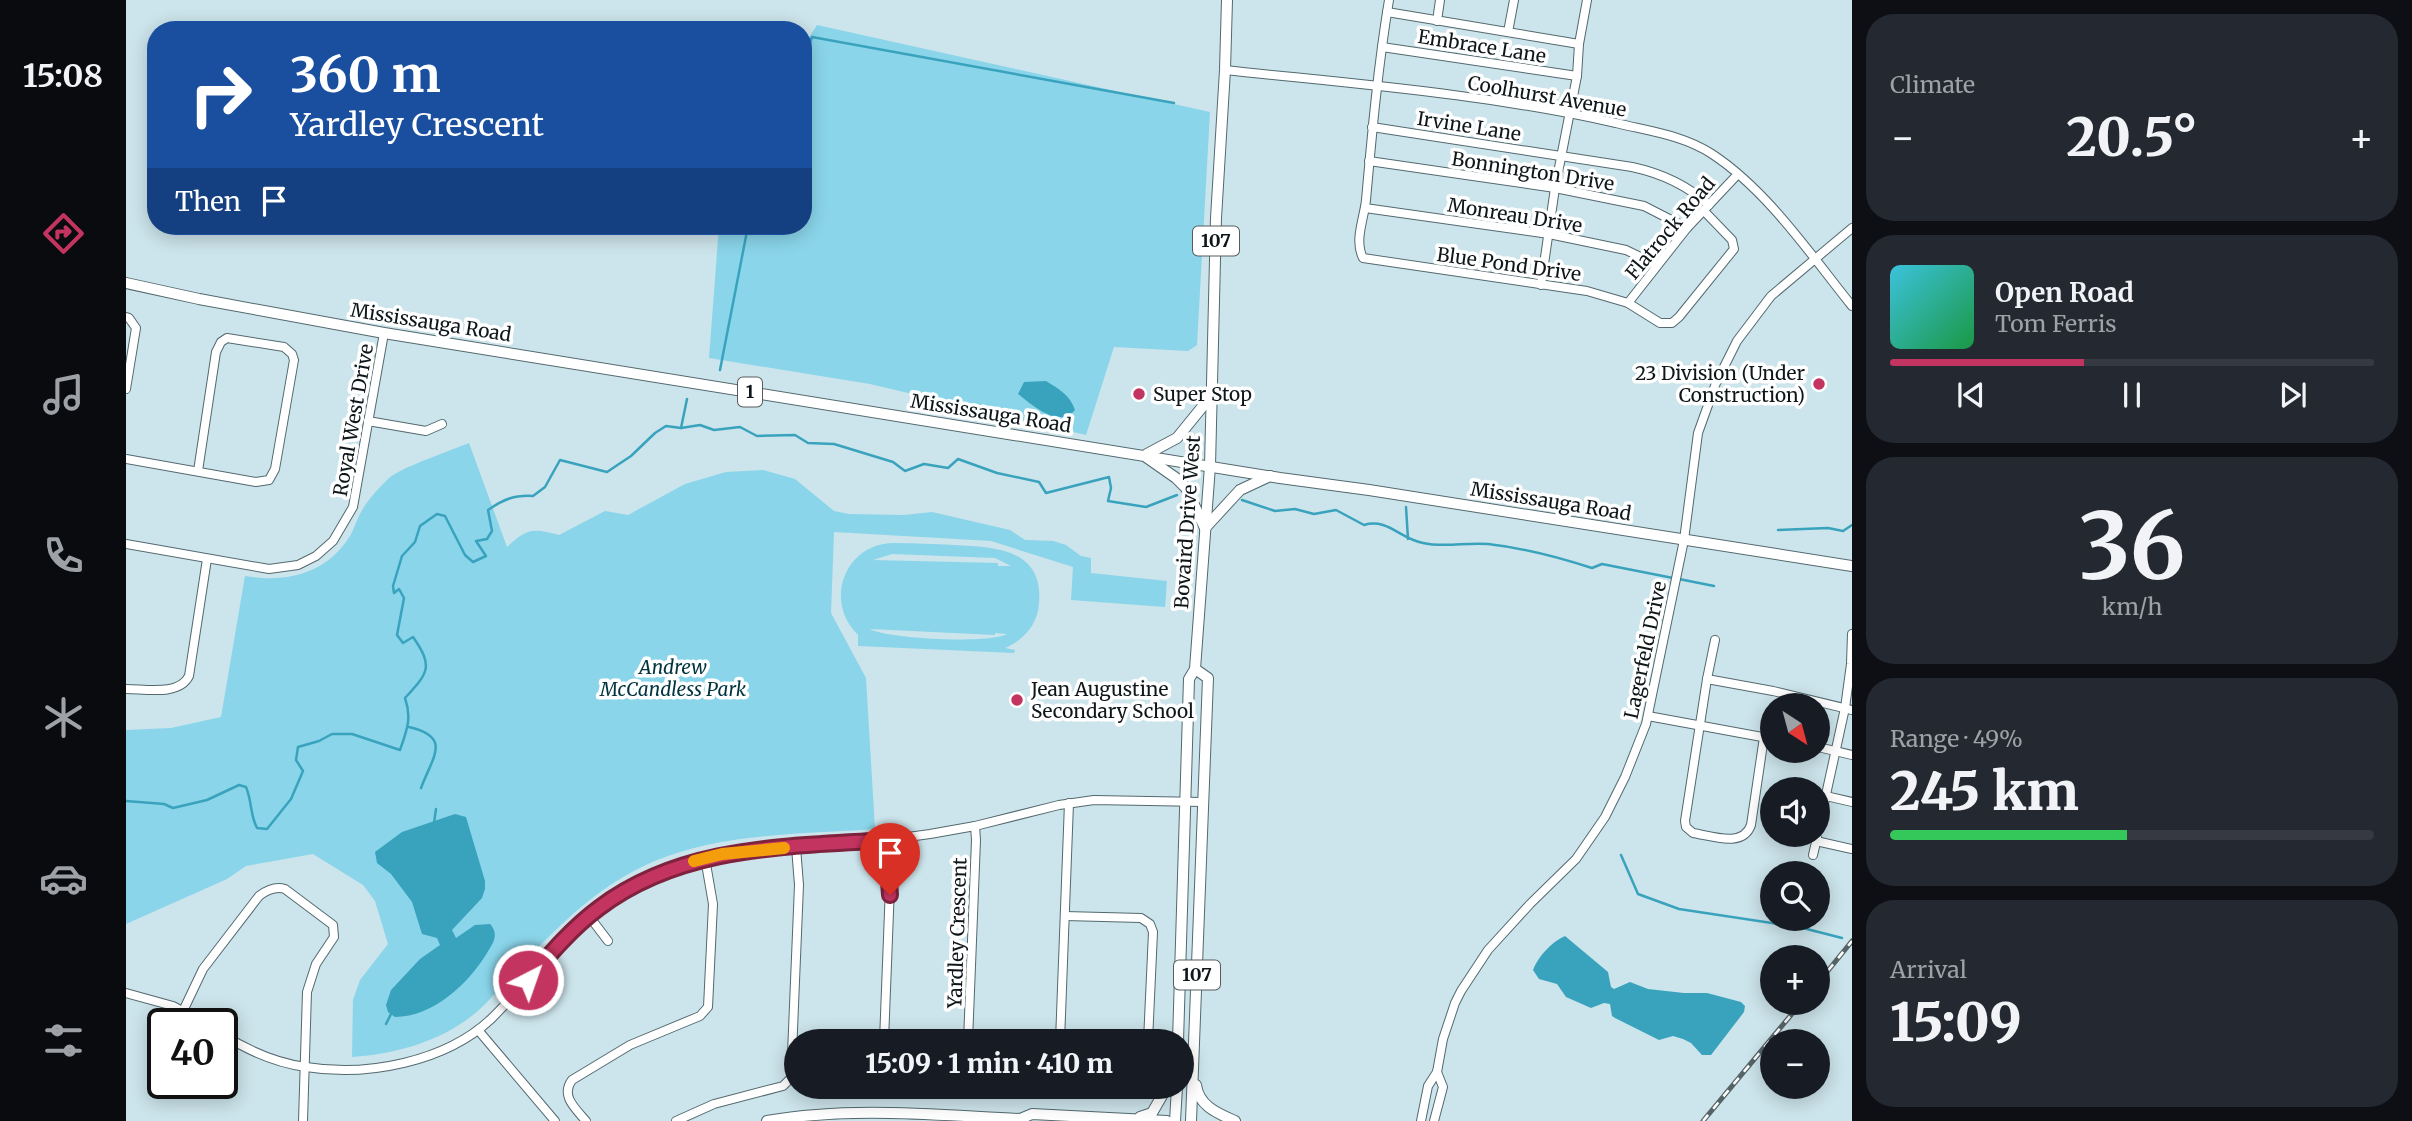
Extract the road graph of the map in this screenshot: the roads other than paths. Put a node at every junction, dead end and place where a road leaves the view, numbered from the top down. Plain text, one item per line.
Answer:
1 (1227, 0) edge
2 (1390, 0) edge
3 (1440, 0) edge
4 (1514, 0) edge
5 (1587, 0) edge
6 (1387, 12) junction
7 (1437, 21) junction
8 (1508, 32) junction
9 (1579, 44) junction
10 (1382, 47) junction
11 (1225, 71) junction
12 (1577, 76) junction
13 (1377, 86) junction
14 (1570, 113) junction
15 (1372, 127) junction
16 (1561, 156) junction
17 (1369, 161) junction
18 (1737, 175) junction
19 (1555, 188) junction
20 (1365, 208) junction
21 (1707, 208) junction
22 (1687, 228) junction
23 (1852, 228) edge
24 (1549, 234) junction
25 (1815, 260) junction
26 (1657, 265) junction
27 (126, 283) edge
28 (1541, 285) junction
29 (1628, 303) junction
30 (1852, 306) edge
31 (126, 317) edge
32 (384, 333) junction
33 (126, 389) edge
34 (1212, 395) junction
35 (368, 421) junction
36 (442, 424) dead end
37 (1144, 454) junction
38 (126, 459) edge
39 (1210, 466) junction
40 (198, 471) junction
41 (1270, 476) junction
42 (1205, 528) junction
43 (1684, 540) junction
44 (126, 544) edge
45 (207, 559) junction
46 (1852, 566) edge
47 (1852, 634) edge
48 (1715, 640) dead end
49 (1851, 664) edge
50 (1195, 669) junction
51 (1707, 679) junction
52 (126, 689) edge
53 (1848, 709) edge
54 (1648, 716) junction
55 (1699, 725) junction
56 (1760, 736) edge
57 (1830, 750) edge
58 (1836, 751) junction
59 (1852, 755) edge
60 (1763, 763) edge
61 (1830, 778) edge
62 (1830, 797) edge
63 (1185, 802) junction
64 (1852, 802) edge
65 (1069, 803) junction
66 (1203, 803) junction
67 (975, 826) junction
68 (886, 840) junction
69 (1830, 840) edge
70 (796, 847) junction
71 (1815, 847) edge
72 (1852, 849) edge
73 (1813, 855) dead end
74 (705, 858) junction
75 (589, 916) junction
76 (1065, 916) junction
77 (608, 941) dead end
78 (126, 993) edge
79 (175, 1008) edge
80 (184, 1008) edge
81 (884, 1029) edge
82 (968, 1029) edge
83 (1060, 1029) edge
84 (1149, 1029) edge
85 (1178, 1029) edge
86 (478, 1030) junction
87 (1194, 1034) edge
88 (238, 1042) edge
89 (306, 1068) junction
90 (1194, 1070) edge
91 (1437, 1072) junction
92 (1160, 1099) edge
93 (1176, 1099) edge
94 (1192, 1099) edge
95 (1124, 1119) junction
96 (1021, 1120) edge
97 (303, 1121) edge
98 (555, 1121) edge
99 (586, 1121) edge
100 (676, 1121) edge
101 (768, 1121) edge
102 (1167, 1121) edge
103 (1175, 1121) edge
104 (1191, 1121) edge
105 (1235, 1121) edge
106 (1420, 1121) edge
107 (1434, 1121) edge

1 - 11 main road, Bovaird Drive West / 107
2 - 6 street, Blue Pond Drive
3 - 7 street
4 - 8 street
5 - 9 street
6 - 7 street
6 - 10 street, Blue Pond Drive
7 - 8 street
8 - 9 street
9 - 12 street
10 - 12 street, Embrace Lane
10 - 13 street, Blue Pond Drive
11 - 13 street, Coolhurst Avenue
11 - 34 main road, Bovaird Drive West / 107
12 - 14 street
13 - 14 street, Coolhurst Avenue
13 - 15 street, Blue Pond Drive
14 - 16 street
14 - 18 street, Coolhurst Avenue
15 - 16 street, Irvine Lane
15 - 17 street, Blue Pond Drive
16 - 19 street
16 - 21 street, Irvine Lane
17 - 19 street, Bonnington Drive
17 - 20 street, Blue Pond Drive
18 - 21 street, Flatrock Road
18 - 25 street, Coolhurst Avenue
19 - 22 street, Bonnington Drive
19 - 24 street
20 - 24 street, Monreau Drive
20 - 28 street, Blue Pond Drive
21 - 22 street, Flatrock Road
21 - 29 street, Blue Pond Drive
22 - 26 street, Flatrock Road
23 - 25 street, Lagerfeld Drive
24 - 26 street, Monreau Drive
24 - 28 street
25 - 30 street, Coolhurst Avenue
25 - 43 street, Lagerfeld Drive
26 - 29 street, Flatrock Road
27 - 32 main road, Mississauga Road / 1
28 - 29 street, Blue Pond Drive
31 - 33 street
32 - 35 street, Royal West Drive
32 - 37 main road, Mississauga Road / 1
34 - 37 main road
34 - 39 main road, Bovaird Drive West / 107
35 - 36 street
35 - 45 street, Royal West Drive
37 - 39 main road, Mississauga Road / 1
37 - 42 main road
38 - 40 street
39 - 41 main road, Mississauga Road / 1
39 - 42 main road, Bovaird Drive West / 107
40 - 40 street
41 - 42 main road
41 - 43 main road, Mississauga Road / 1
42 - 50 main road, Bovaird Drive West / 107
43 - 46 main road, Mississauga Road
43 - 54 street, Lagerfeld Drive
44 - 45 street, Royal West Drive
45 - 52 street
47 - 49 street
48 - 51 street
49 - 53 street
50 - 63 main road, Bovaird Drive West / 107
50 - 66 main road, Bovaird Drive West / 107
51 - 53 street
51 - 55 street
53 - 58 street
54 - 55 street
54 - 91 street, Lagerfeld Drive
55 - 56 street
55 - 60 street
57 - 58 street
58 - 59 street
58 - 61 street
62 - 64 street
63 - 65 street
63 - 66 street
63 - 85 main road, Bovaird Drive West / 107
65 - 67 street
65 - 76 street
66 - 87 main road, Bovaird Drive West / 107
67 - 68 street
67 - 82 street, Yardley Crescent
68 - 70 street
68 - 81 street
69 - 72 street
70 - 74 street
70 - 100 street
71 - 73 street
74 - 75 street
74 - 99 street
75 - 77 street
75 - 86 street
76 - 83 street
76 - 84 street
78 - 79 street
80 - 89 street
86 - 89 street
86 - 98 street
88 - 89 street
89 - 97 street
90 - 105 main road
91 - 106 street, Lagerfeld Drive
91 - 107 street, Lagerfeld Drive
92 - 95 main road
93 - 103 main road
94 - 104 main road, Bovaird Drive West / 107
95 - 96 main road
95 - 102 main road
96 - 101 main road

